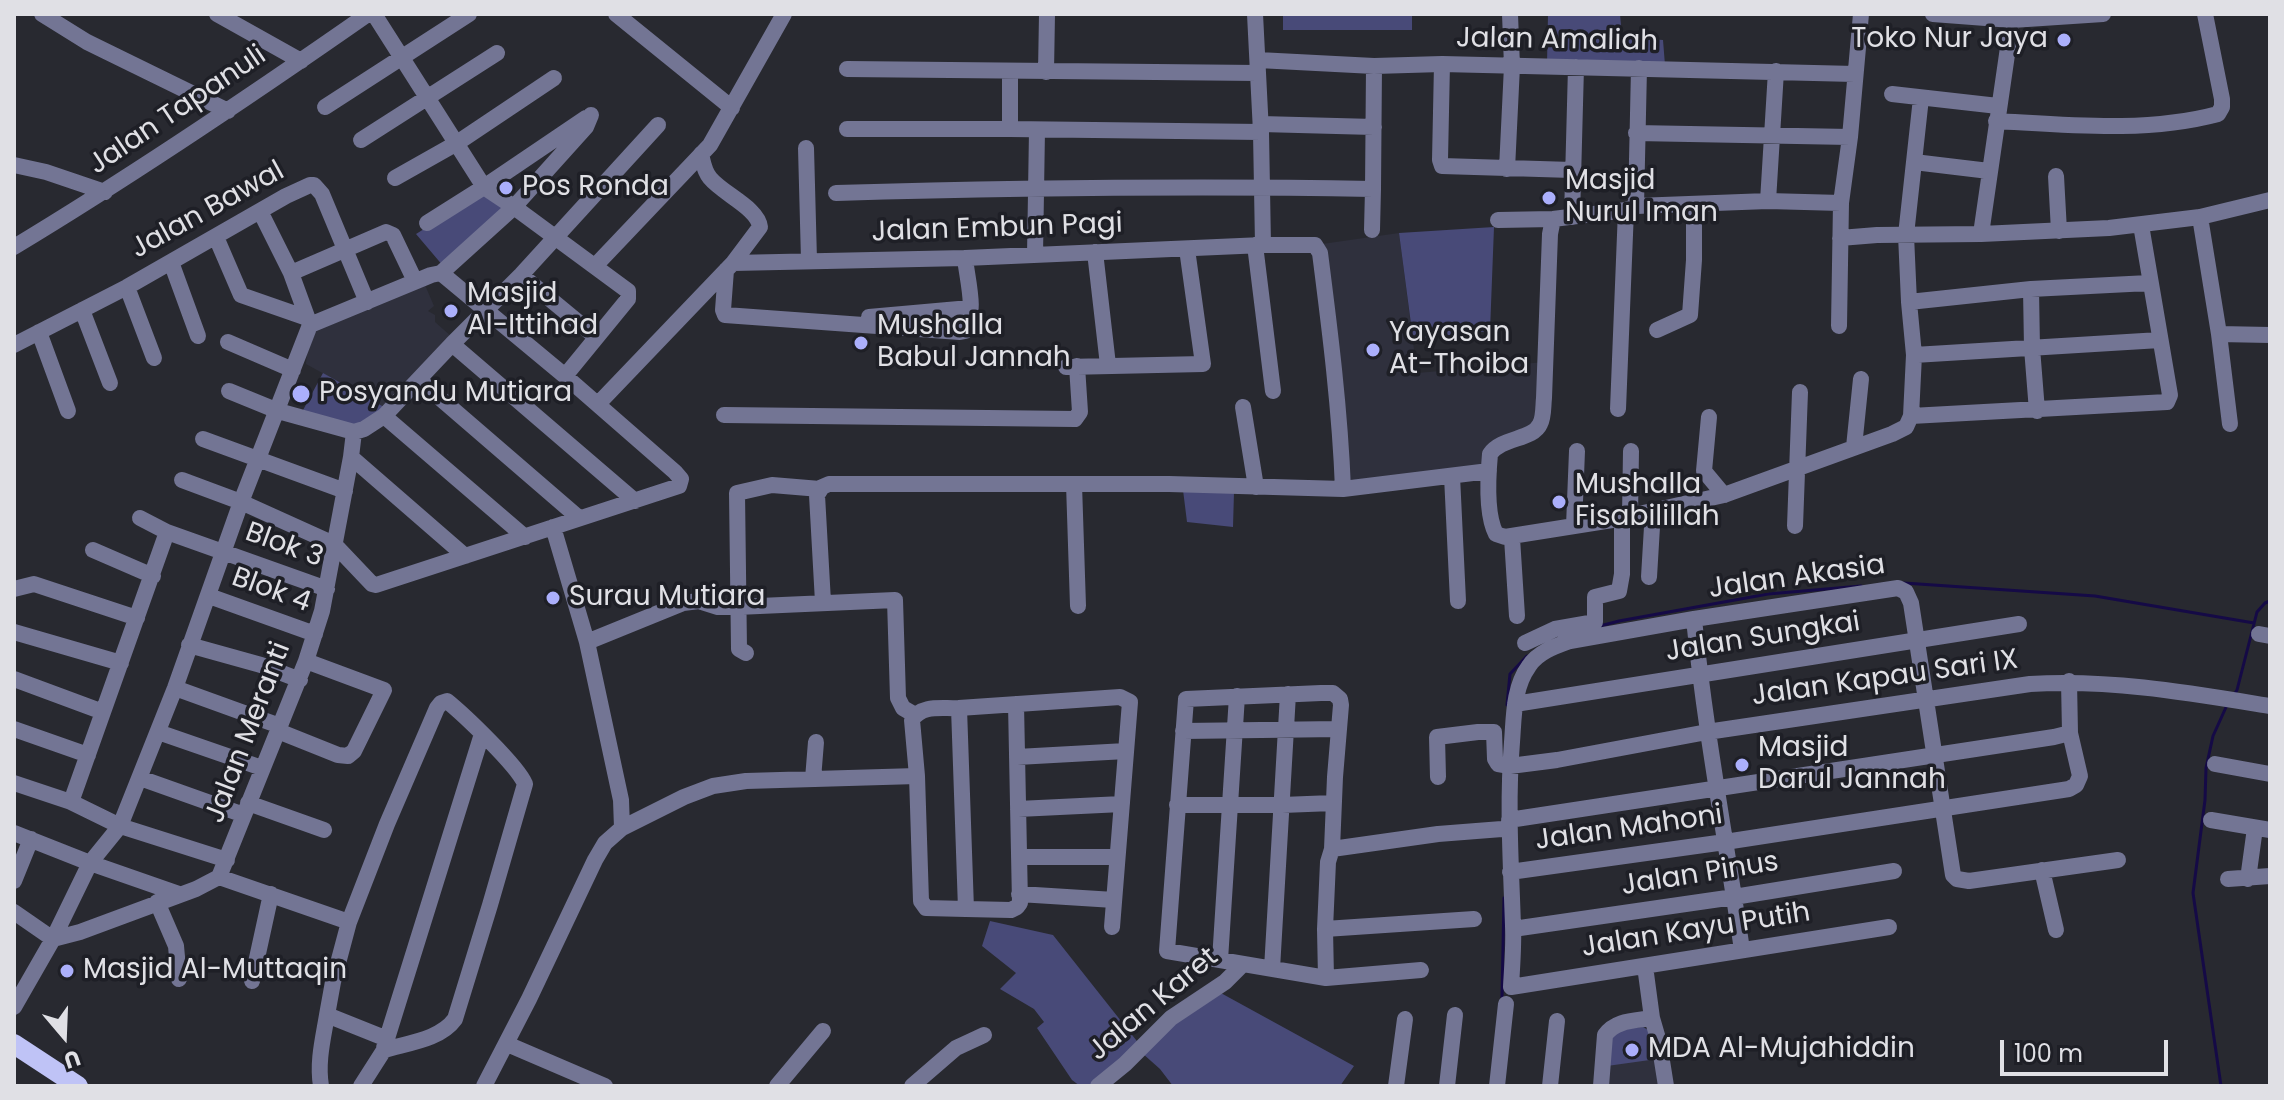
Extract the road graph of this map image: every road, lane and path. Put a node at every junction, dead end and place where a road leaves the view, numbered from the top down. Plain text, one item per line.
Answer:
1 (42, 14) edge
2 (217, 14) edge
3 (371, 14) edge
4 (469, 14) edge
5 (616, 14) edge
6 (784, 14) edge
7 (1047, 14) edge
8 (1255, 14) edge
9 (1510, 14) edge
10 (1861, 14) edge
11 (1933, 14) edge
12 (2103, 14) edge
13 (2205, 14) edge
14 (2059, 16) edge
15 (2012, 20) junction
16 (497, 53) dead end
17 (401, 56) junction
18 (301, 61) junction
19 (1442, 64) junction
20 (1374, 66) junction
21 (1512, 66) junction
22 (1258, 67) junction
23 (1576, 67) junction
24 (1639, 68) junction
25 (847, 69) dead end
26 (1010, 71) junction
27 (1776, 71) junction
28 (1046, 72) junction
29 (1855, 74) junction
30 (554, 78) dead end
31 (1892, 94) dead end
32 (427, 98) junction
33 (1921, 98) junction
34 (325, 107) dead end
35 (732, 108) junction
36 (228, 111) junction
37 (1997, 114) junction
38 (658, 125) dead end
39 (1374, 127) junction
40 (1261, 128) junction
41 (847, 129) dead end
42 (1010, 129) junction
43 (1037, 130) junction
44 (1636, 133) junction
45 (1771, 135) junction
46 (1850, 137) junction
47 (361, 140) dead end
48 (457, 143) junction
49 (806, 148) dead end
50 (701, 154) junction
51 (1914, 162) junction
52 (14, 165) edge
53 (1507, 169) junction
54 (1572, 170) junction
55 (1989, 171) junction
56 (2056, 176) dead end
57 (395, 178) dead end
58 (484, 187) junction
59 (1263, 187) junction
60 (1035, 188) junction
61 (1373, 189) junction
62 (105, 192) junction
63 (836, 193) dead end
64 (2270, 200) edge
65 (1768, 201) junction
66 (1841, 203) junction
67 (1694, 205) junction
68 (514, 207) junction
69 (1631, 208) junction
70 (260, 211) junction
71 (1572, 217) junction
72 (2200, 217) junction
73 (1553, 219) junction
74 (1498, 220) dead end
75 (427, 223) dead end
76 (2141, 225) junction
77 (1372, 230) dead end
78 (2059, 231) junction
79 (1981, 234) junction
80 (1906, 235) junction
81 (216, 237) junction
82 (554, 238) junction
83 (1840, 238) junction
84 (1259, 245) junction
85 (14, 247) edge
86 (1187, 249) junction
87 (344, 250) junction
88 (1095, 252) junction
89 (1035, 255) junction
90 (965, 258) junction
91 (809, 260) junction
92 (171, 262) junction
93 (595, 266) junction
94 (730, 266) junction
95 (291, 273) junction
96 (441, 273) junction
97 (521, 275) junction
98 (415, 281) junction
99 (2149, 283) junction
100 (127, 287) junction
101 (2031, 289) junction
102 (367, 302) junction
103 (1909, 302) junction
104 (82, 310) junction
105 (485, 310) junction
106 (308, 321) junction
107 (1839, 326) dead end
108 (1657, 330) dead end
109 (39, 332) junction
110 (2219, 334) junction
111 (2270, 335) edge
112 (198, 336) dead end
113 (596, 337) junction
114 (2160, 340) junction
115 (228, 342) dead end
116 (452, 344) junction
117 (14, 345) edge
118 (2032, 348) junction
119 (1914, 355) junction
120 (154, 358) dead end
121 (1108, 365) junction
122 (293, 370) junction
123 (565, 376) junction
124 (1861, 379) dead end
125 (419, 380) junction
126 (110, 383) dead end
127 (229, 391) dead end
128 (1273, 391) dead end
129 (1800, 392) dead end
130 (598, 404) junction
131 (1243, 407) dead end
132 (1618, 409) dead end
133 (68, 411) dead end
134 (278, 411) junction
135 (2037, 411) junction
136 (724, 415) dead end
137 (384, 416) junction
138 (1911, 416) junction
139 (1709, 417) dead end
140 (2230, 424) dead end
141 (354, 432) junction
142 (203, 439) dead end
143 (1854, 447) junction
144 (1577, 451) dead end
145 (1631, 451) dead end
146 (351, 457) junction
147 (257, 460) junction
148 (1796, 468) junction
149 (1489, 471) junction
150 (1452, 476) junction
151 (182, 480) dead end
152 (1074, 484) junction
153 (1256, 487) junction
154 (820, 489) junction
155 (1343, 489) junction
156 (345, 491) junction
157 (1724, 495) junction
158 (635, 501) junction
159 (241, 502) junction
160 (1653, 510) junction
161 (1626, 516) junction
162 (140, 518) dead end
163 (579, 518) junction
164 (1574, 526) junction
165 (1795, 526) dead end
166 (553, 527) junction
167 (167, 532) junction
168 (525, 537) junction
169 (1512, 538) junction
170 (334, 544) junction
171 (93, 550) dead end
172 (223, 551) junction
173 (465, 556) junction
174 (153, 576) junction
175 (1649, 577) dead end
176 (14, 589) edge
177 (327, 589) junction
178 (209, 596) junction
179 (1458, 601) dead end
180 (823, 602) junction
181 (1078, 606) dead end
182 (737, 607) junction
183 (1517, 616) dead end
184 (137, 618) junction
185 (1694, 619) junction
186 (2019, 624) dead end
187 (14, 632) edge
188 (315, 634) junction
189 (1918, 640) junction
190 (587, 642) junction
191 (1525, 643) dead end
192 (189, 645) junction
193 (746, 653) dead end
194 (306, 661) junction
195 (121, 663) junction
196 (1699, 674) junction
197 (14, 679) edge
198 (300, 680) junction
199 (2069, 681) junction
200 (175, 688) junction
201 (1288, 694) junction
202 (1237, 696) junction
203 (1927, 700) junction
204 (1016, 704) junction
205 (1515, 704) junction
206 (2270, 706) edge
207 (959, 708) junction
208 (103, 712) junction
209 (915, 715) junction
210 (279, 728) junction
211 (14, 729) edge
212 (1339, 729) junction
213 (1286, 730) junction
214 (1183, 731) junction
215 (1235, 731) junction
216 (158, 732) junction
217 (1707, 732) junction
218 (2070, 733) junction
219 (482, 734) junction
220 (816, 742) dead end
221 (1126, 751) junction
222 (88, 755) junction
223 (1934, 755) junction
224 (1017, 757) junction
225 (2215, 764) dead end
226 (1510, 766) junction
227 (262, 768) junction
228 (2270, 774) edge
229 (917, 776) junction
230 (1438, 777) dead end
231 (140, 778) junction
232 (813, 779) junction
233 (14, 783) edge
234 (1718, 789) junction
235 (71, 802) junction
236 (1333, 803) junction
237 (1122, 804) junction
238 (1177, 805) junction
239 (1230, 805) junction
240 (1282, 805) junction
241 (246, 809) junction
242 (1018, 809) junction
243 (1941, 810) junction
244 (2211, 820) dead end
245 (1506, 825) junction
246 (120, 826) junction
247 (622, 828) junction
248 (2263, 829) edge
249 (324, 830) dead end
250 (14, 833) edge
251 (31, 839) junction
252 (1725, 842) junction
253 (1332, 849) junction
254 (1019, 857) junction
255 (1117, 857) junction
256 (227, 860) junction
257 (2118, 860) dead end
258 (90, 863) junction
259 (2042, 870) junction
260 (1894, 871) dead end
261 (1510, 872) junction
262 (2270, 876) edge
263 (219, 877) junction
264 (2228, 879) dead end
265 (2248, 879) junction
266 (14, 881) edge
267 (179, 894) junction
268 (271, 894) junction
269 (1019, 894) junction
270 (1734, 897) junction
271 (1114, 900) junction
272 (157, 902) junction
273 (966, 909) junction
274 (14, 912) edge
275 (1474, 919) dead end
276 (349, 922) junction
277 (1112, 927) dead end
278 (1889, 927) dead end
279 (1325, 929) junction
280 (1513, 929) junction
281 (2056, 930) dead end
282 (53, 939) junction
283 (1742, 950) junction
284 (1220, 960) junction
285 (1243, 964) junction
286 (1645, 966) junction
287 (1272, 969) junction
288 (1421, 970) dead end
289 (1326, 978) junction
290 (179, 979) dead end
291 (252, 981) dead end
292 (1511, 987) joint
293 (1506, 1004) dead end
294 (14, 1007) edge
295 (327, 1015) junction
296 (1455, 1015) dead end
297 (1652, 1018) junction
298 (1405, 1019) dead end
299 (1557, 1021) dead end
300 (823, 1031) dead end
301 (984, 1035) dead end
302 (14, 1044) edge
303 (385, 1044) junction
304 (507, 1044) junction
305 (78, 1086) edge
306 (321, 1086) edge
307 (361, 1086) edge
308 (484, 1086) edge
309 (605, 1086) edge
310 (777, 1086) edge
311 (912, 1086) edge
312 (1098, 1086) edge
313 (1396, 1086) edge
314 (1447, 1086) edge
315 (1497, 1086) edge
316 (1550, 1086) edge
317 (1601, 1086) edge
318 (1666, 1086) edge

1 - 36 street
2 - 18 street
3 - 17 street
3 - 18 street, Jalan Tapanuli
4 - 17 street
5 - 35 street
6 - 35 street
7 - 28 street
8 - 22 street
9 - 21 street
10 - 29 street
11 - 15 street
12 - 14 street
13 - 37 street
14 - 15 street
15 - 37 street
16 - 32 street
17 - 32 street
17 - 34 street
18 - 36 street, Jalan Tapanuli
19 - 20 street, Jalan Amaliah
19 - 21 street, Jalan Amaliah
19 - 53 street
20 - 22 street, Jalan Amaliah
20 - 39 street
21 - 23 street, Jalan Amaliah
21 - 53 street
22 - 28 street, Jalan Amaliah
22 - 40 street
23 - 24 street, Jalan Amaliah
23 - 54 street
24 - 27 street, Jalan Amaliah
24 - 44 street
25 - 26 street, Jalan Amaliah
26 - 28 street, Jalan Amaliah
26 - 42 street
27 - 29 street, Jalan Amaliah
27 - 45 street
29 - 46 street
30 - 48 street
31 - 33 street
32 - 47 street
32 - 48 street
33 - 37 street
33 - 51 street
35 - 50 street
36 - 62 street, Jalan Tapanuli
37 - 55 street
38 - 82 street
39 - 40 street
39 - 61 street
40 - 43 street
40 - 59 street
41 - 42 street
42 - 43 street
43 - 60 street
44 - 45 street
44 - 69 street
45 - 46 street
45 - 65 street
46 - 66 street
48 - 57 street
48 - 58 street
49 - 91 street
50 - 93 street
50 - 94 street
51 - 55 street
51 - 80 street
52 - 62 street
53 - 54 street
54 - 71 street
55 - 79 street
56 - 78 street
58 - 68 street
58 - 68 street
58 - 75 street
59 - 60 street
59 - 61 street
59 - 84 street
60 - 63 street
60 - 89 street
61 - 77 street
62 - 85 street, Jalan Tapanuli
64 - 72 street
65 - 66 street
65 - 67 street
66 - 83 street
67 - 69 street
67 - 108 street
68 - 82 street
68 - 96 street
69 - 71 street
69 - 132 street
70 - 81 street, Jalan Bawal
70 - 87 street, Jalan Bawal
70 - 95 street
71 - 73 street
72 - 76 street
72 - 110 street
73 - 74 street
73 - 149 street
76 - 78 street
76 - 99 street
78 - 79 street
79 - 80 street
80 - 83 street
80 - 103 street
81 - 92 street, Jalan Bawal
81 - 106 street
82 - 93 street
82 - 97 street
83 - 107 street
84 - 86 street, Jalan Embun Pagi
84 - 128 street
84 - 155 street, Jalan Embun Pagi
86 - 88 street, Jalan Embun Pagi
86 - 121 street
87 - 95 street
87 - 98 street
87 - 102 street, Jalan Bawal
88 - 89 street, Jalan Embun Pagi
88 - 121 street
89 - 90 street, Jalan Embun Pagi
90 - 91 street, Jalan Embun Pagi
90 - 94 street
91 - 94 street, Jalan Embun Pagi
92 - 100 street, Jalan Bawal
92 - 112 street
93 - 113 street
94 - 130 street
95 - 106 street
96 - 98 street
96 - 105 street
97 - 105 street
97 - 113 street
98 - 102 street
99 - 101 street
99 - 114 street
100 - 104 street, Jalan Bawal
100 - 120 street
101 - 103 street
101 - 118 street
102 - 106 street
103 - 119 street
104 - 109 street, Jalan Bawal
104 - 126 street
105 - 116 street
105 - 123 street
106 - 122 street
109 - 117 street, Jalan Bawal
109 - 133 street
110 - 111 street
110 - 140 street
113 - 123 street
114 - 118 street
114 - 135 street
115 - 122 street
116 - 125 street
116 - 158 street
118 - 119 street
118 - 135 street
119 - 138 street
121 - 136 street
122 - 134 street
123 - 130 street
124 - 143 street
125 - 137 street
125 - 163 street
127 - 134 street
129 - 148 street
130 - 158 street
131 - 153 street
134 - 141 street
134 - 147 street
135 - 138 street
137 - 141 street
137 - 168 street
138 - 143 street
139 - 157 street
141 - 146 street, Jalan Meranti
142 - 147 street
143 - 148 street
144 - 164 street
145 - 161 street
146 - 156 street, Jalan Meranti
146 - 173 street
147 - 156 street
147 - 159 street
148 - 157 street
148 - 165 street
149 - 150 street
149 - 169 street
150 - 155 street
150 - 179 street
151 - 159 street
152 - 153 street
152 - 154 street
152 - 181 street
153 - 155 street
154 - 180 street
154 - 182 street
156 - 170 street, Jalan Meranti
157 - 160 street
158 - 163 street
159 - 170 street
159 - 172 street
160 - 161 street
160 - 175 street
161 - 164 street
161 - 191 street
162 - 167 street, Blok 3
163 - 166 street
164 - 169 street
166 - 168 street
166 - 190 street
167 - 172 street, Blok 3
167 - 174 street
168 - 173 street
169 - 183 street
170 - 173 street
170 - 177 street, Jalan Meranti
171 - 174 street
172 - 177 street, Blok 3
172 - 178 street
174 - 184 street
176 - 184 street
177 - 188 street, Jalan Meranti
178 - 188 street, Blok 4
178 - 192 street
180 - 182 street
180 - 209 street
182 - 190 street
182 - 193 street
184 - 195 street
185 - 189 street, Jalan Akasia
185 - 196 street
185 - 205 street, Jalan Akasia
186 - 189 street, Jalan Sungkai
187 - 195 street
188 - 194 street, Jalan Meranti
189 - 196 street, Jalan Sungkai
189 - 203 street, Jalan Akasia
190 - 247 street
192 - 198 street
192 - 200 street
194 - 198 street, Jalan Meranti
194 - 210 street
195 - 208 street
196 - 205 street, Jalan Sungkai
196 - 217 street
197 - 208 street
198 - 210 street, Jalan Meranti
199 - 203 street, Jalan Kapau Sari IX
199 - 206 street, Jalan Kapau Sari IX
199 - 218 street, Jalan Mahoni
200 - 210 street
200 - 216 street
201 - 202 street
201 - 212 street
201 - 213 street
202 - 214 street
202 - 215 street
203 - 217 street, Jalan Kapau Sari IX
203 - 223 street, Jalan Akasia
204 - 207 street
204 - 221 street
204 - 224 street
205 - 226 street, Jalan Akasia
207 - 209 street
207 - 273 street
208 - 222 street
209 - 229 street
210 - 227 street, Jalan Meranti
211 - 222 street
212 - 213 street
212 - 236 street
213 - 215 street
213 - 240 street
214 - 215 street
214 - 238 street
215 - 239 street
216 - 227 street
216 - 231 street
217 - 226 street, Jalan Kapau Sari IX
217 - 234 street
218 - 223 street
218 - 243 street, Jalan Mahoni
219 - 276 street
219 - 303 street
219 - 303 street
220 - 232 street
221 - 224 street
221 - 237 street
222 - 235 street
223 - 234 street
223 - 243 street, Jalan Akasia
224 - 242 street
225 - 228 street
226 - 230 street
226 - 245 street, Jalan Akasia
227 - 241 street, Jalan Meranti
229 - 232 street
229 - 273 street
231 - 241 street
231 - 246 street
232 - 247 street
233 - 235 street
234 - 245 street
234 - 252 street
235 - 246 street
236 - 240 street
236 - 253 street
237 - 242 street
237 - 255 street
238 - 239 street
238 - 284 street
239 - 240 street
239 - 284 street
240 - 287 street
241 - 249 street
241 - 256 street, Jalan Meranti
242 - 254 street
243 - 252 street, Jalan Mahoni
243 - 259 street, Jalan Akasia
244 - 248 street
245 - 253 street
245 - 261 street, Jalan Akasia
246 - 256 street
246 - 258 street
247 - 304 street
248 - 265 street
250 - 251 street
251 - 258 street
251 - 266 street
252 - 261 street, Jalan Mahoni
252 - 270 street
253 - 279 street
254 - 255 street
254 - 269 street
255 - 271 street
256 - 263 street, Jalan Meranti
257 - 259 street, Jalan Akasia
258 - 267 street
258 - 282 street
259 - 281 street
260 - 270 street, Jalan Pinus
261 - 280 street, Jalan Akasia
262 - 265 street
263 - 267 street
263 - 268 street
264 - 265 street
267 - 272 street
268 - 276 street
268 - 291 street
269 - 271 street
269 - 273 street
270 - 280 street, Jalan Pinus
270 - 283 street
271 - 277 street
272 - 282 street
272 - 290 street
274 - 282 street
275 - 279 street
276 - 295 street
278 - 283 street, Jalan Kayu Putih
279 - 289 street
280 - 292 street, Jalan Akasia
282 - 294 street
283 - 286 street, Jalan Kayu Putih
284 - 285 street
285 - 287 street
285 - 312 street, Jalan Karet
286 - 292 street, Jalan Kayu Putih
286 - 297 street
287 - 289 street
288 - 289 street
293 - 315 street
295 - 303 street
295 - 306 street
296 - 314 street
297 - 317 street
297 - 318 street
298 - 313 street
299 - 316 street
300 - 310 street
301 - 311 street
302 - 305 main road
303 - 307 street
304 - 308 street
304 - 309 street

